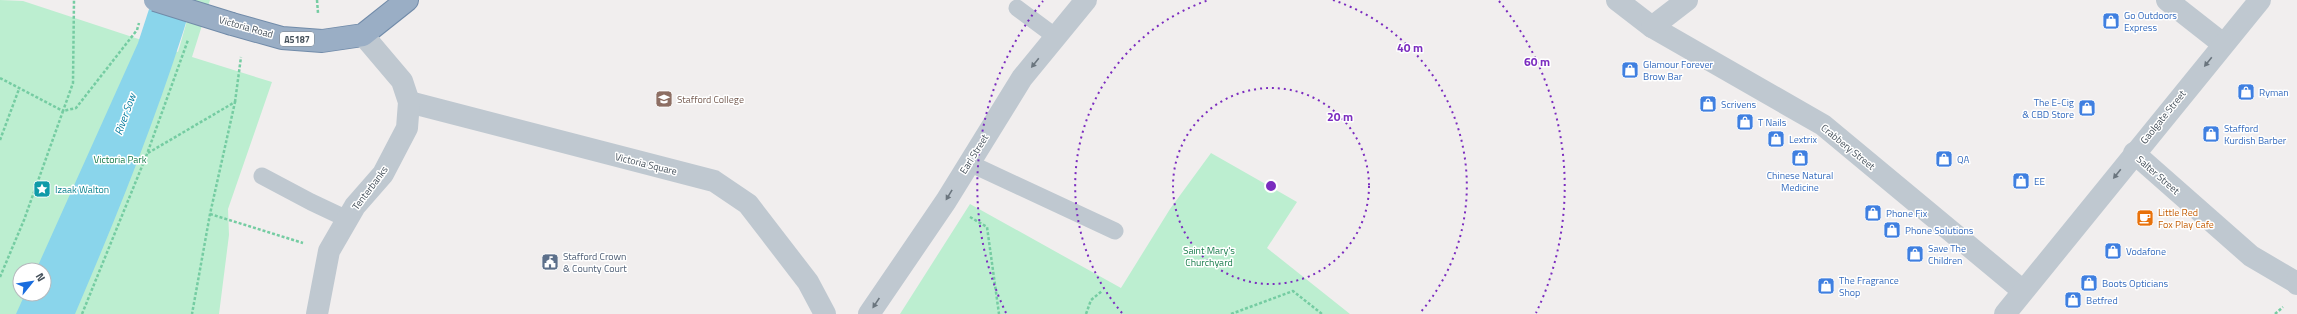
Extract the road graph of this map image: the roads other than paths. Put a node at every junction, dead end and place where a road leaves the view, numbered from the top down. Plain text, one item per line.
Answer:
1 (407, 0) edge
2 (1086, 0) edge
3 (1617, 0) edge
4 (1687, 0) edge
5 (2167, 0) edge
6 (2260, 0) edge
7 (148, 7) edge
8 (1017, 8) dead end
9 (1652, 27) junction
10 (363, 35) junction
11 (1056, 37) junction
12 (2223, 44) junction
13 (409, 102) junction
14 (2134, 154) junction
15 (969, 163) junction
16 (262, 176) dead end
17 (347, 219) junction
18 (1115, 231) dead end
19 (2297, 283) edge
20 (2023, 291) junction
21 (317, 314) edge
22 (825, 314) edge
23 (869, 314) edge
24 (2005, 314) edge

1 - 10 highway
2 - 11 street, Earl Street
3 - 9 street, Crabbery Street
4 - 9 street
5 - 12 street
6 - 12 street, Gaolgate Street
7 - 10 highway, Victoria Road / A5187, bridge
8 - 11 lane
9 - 20 street, Crabbery Street
10 - 13 street, Tenterbanks
11 -> 15 street, Earl Street
12 -> 14 street, Gaolgate Street
13 - 17 street, Tenterbanks
13 - 22 street, Victoria Square
14 - 19 street, Salter Street
14 -> 20 street, Gaolgate Street
15 - 18 lane
15 -> 23 street, Earl Street
16 - 17 lane
17 - 21 street, Tenterbanks
20 - 24 street, Gaolgate Street

